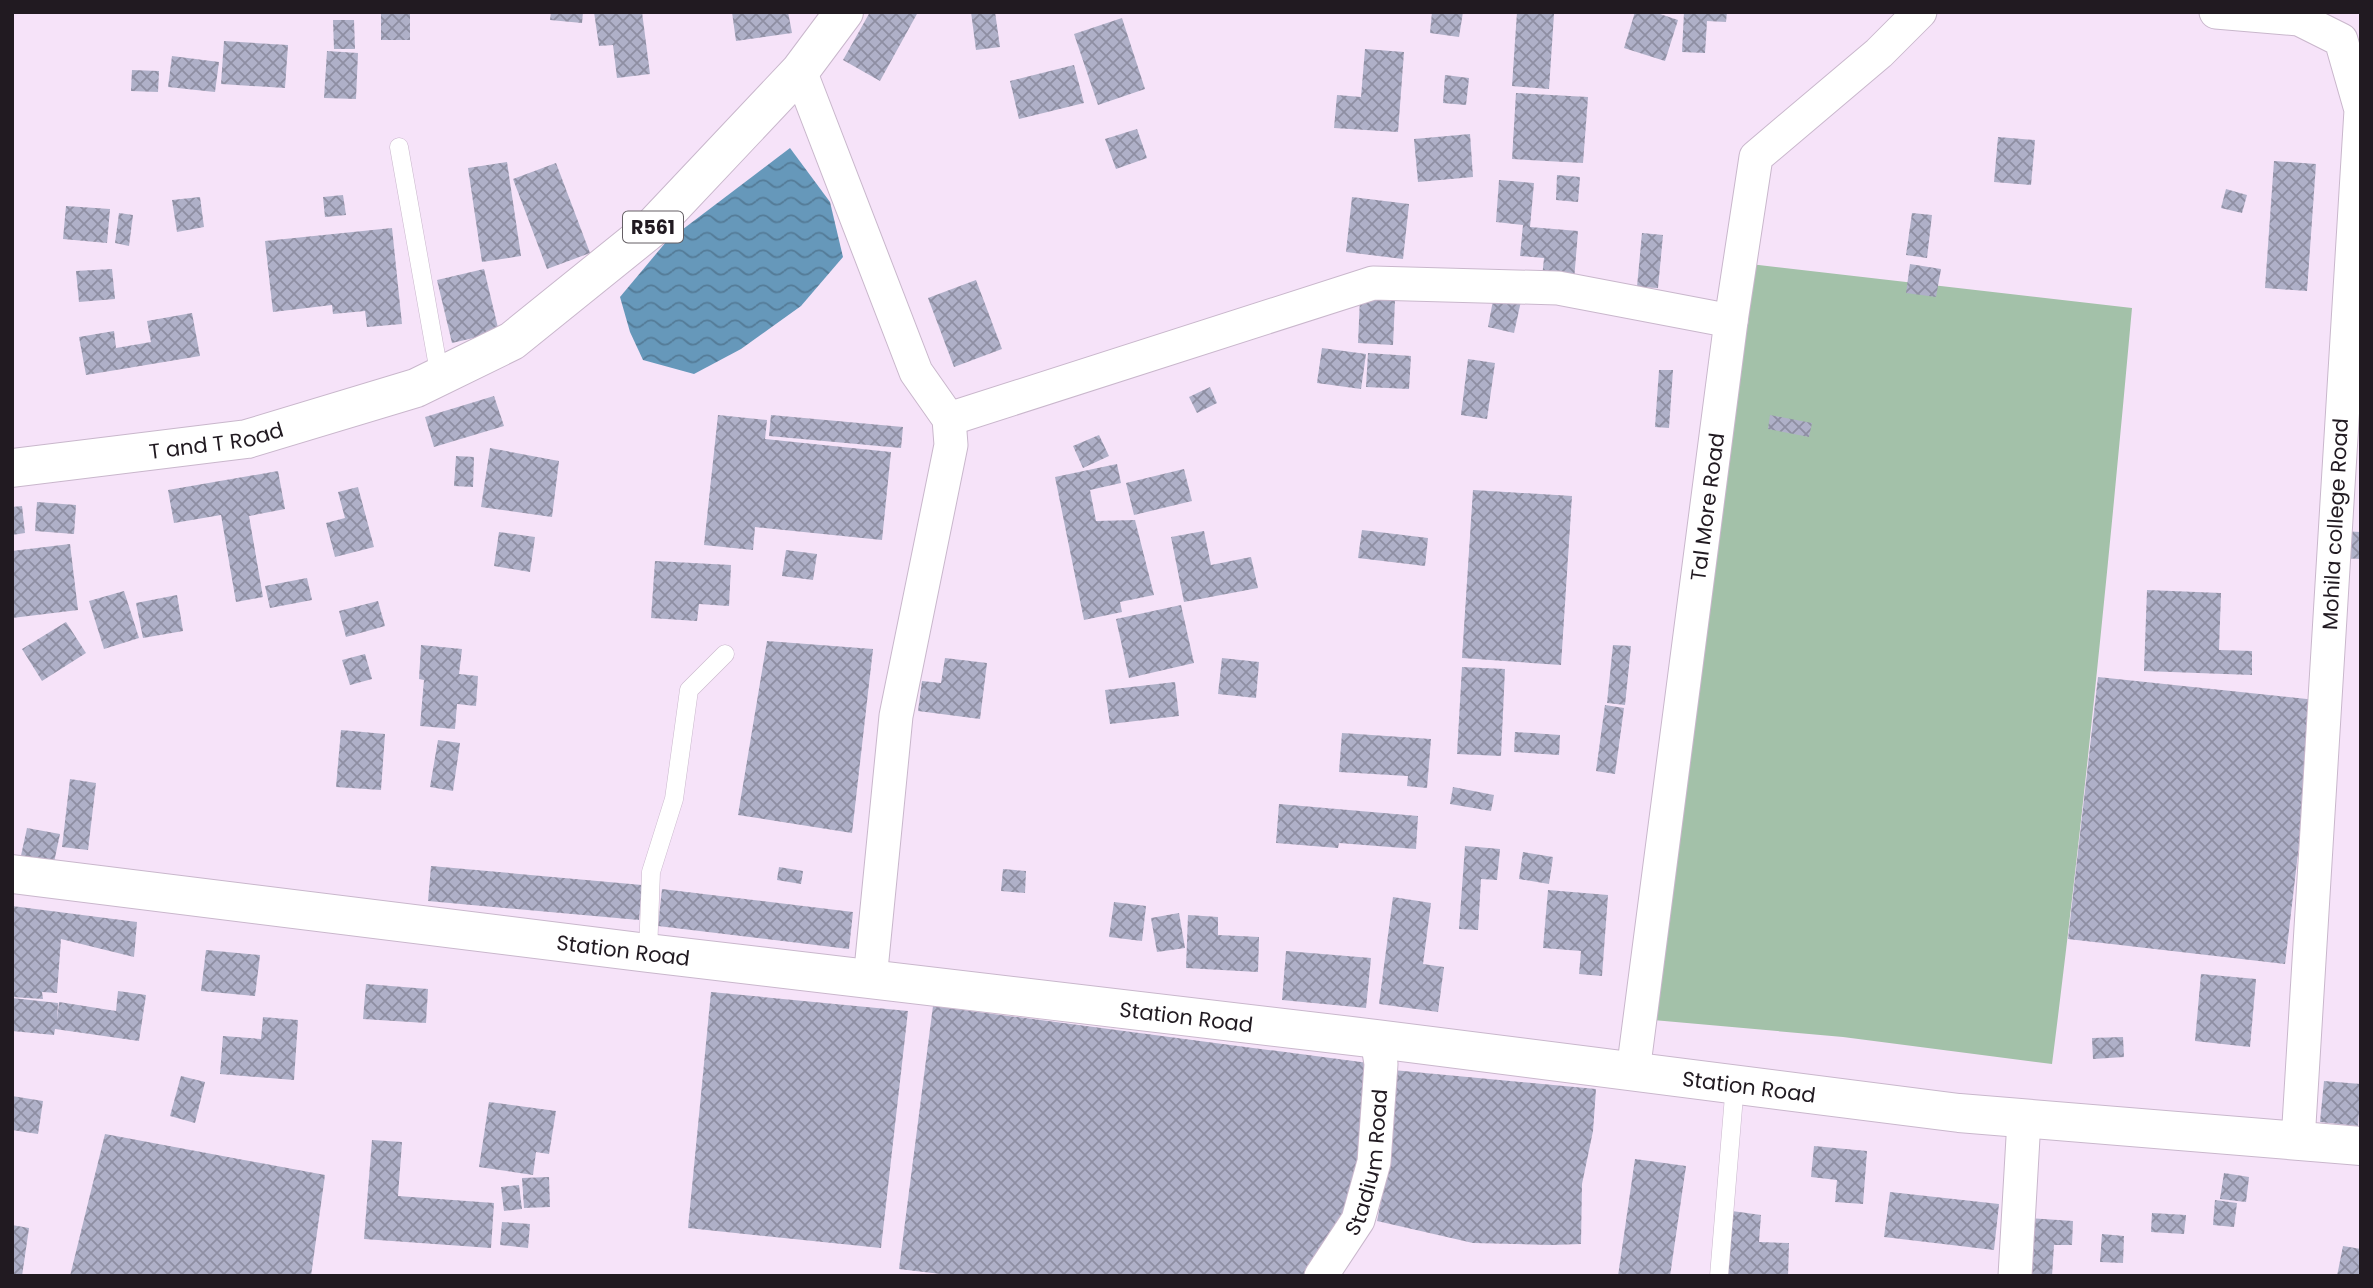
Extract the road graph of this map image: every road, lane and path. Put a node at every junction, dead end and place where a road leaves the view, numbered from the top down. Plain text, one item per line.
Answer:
1 (844, 12) edge
2 (1920, 12) edge
3 (2216, 12) edge
4 (800, 71) junction
5 (399, 147) dead end
6 (1731, 321) junction
7 (428, 383) junction
8 (949, 419) junction
9 (12, 468) edge
10 (725, 654) dead end
11 (12, 874) edge
12 (648, 953) junction
13 (870, 980) junction
14 (1377, 1039) junction
15 (1633, 1072) junction
16 (1735, 1084) junction
17 (2024, 1120) junction
18 (2298, 1141) junction
19 (2361, 1146) edge
20 (1321, 1276) edge
21 (1719, 1276) edge
22 (2015, 1276) edge

1 - 4 main road, R561
2 - 6 street, Tal More Road
3 - 18 street, Mohila college Road
4 - 7 main road, R561
4 - 8 street
5 - 7 lane
6 - 8 street
6 - 15 street, Tal More Road
7 - 9 main road, T and T Road / R561
8 - 13 street
10 - 12 lane
11 - 12 main road, Station Road
12 - 13 main road, Station Road
13 - 14 main road, Station Road
14 - 15 main road, Station Road
14 - 20 street, Stadium Road
15 - 16 main road, Station Road
16 - 17 main road, Station Road
16 - 21 lane
17 - 18 main road, Station Road
17 - 22 street
18 - 19 main road, Station Road

